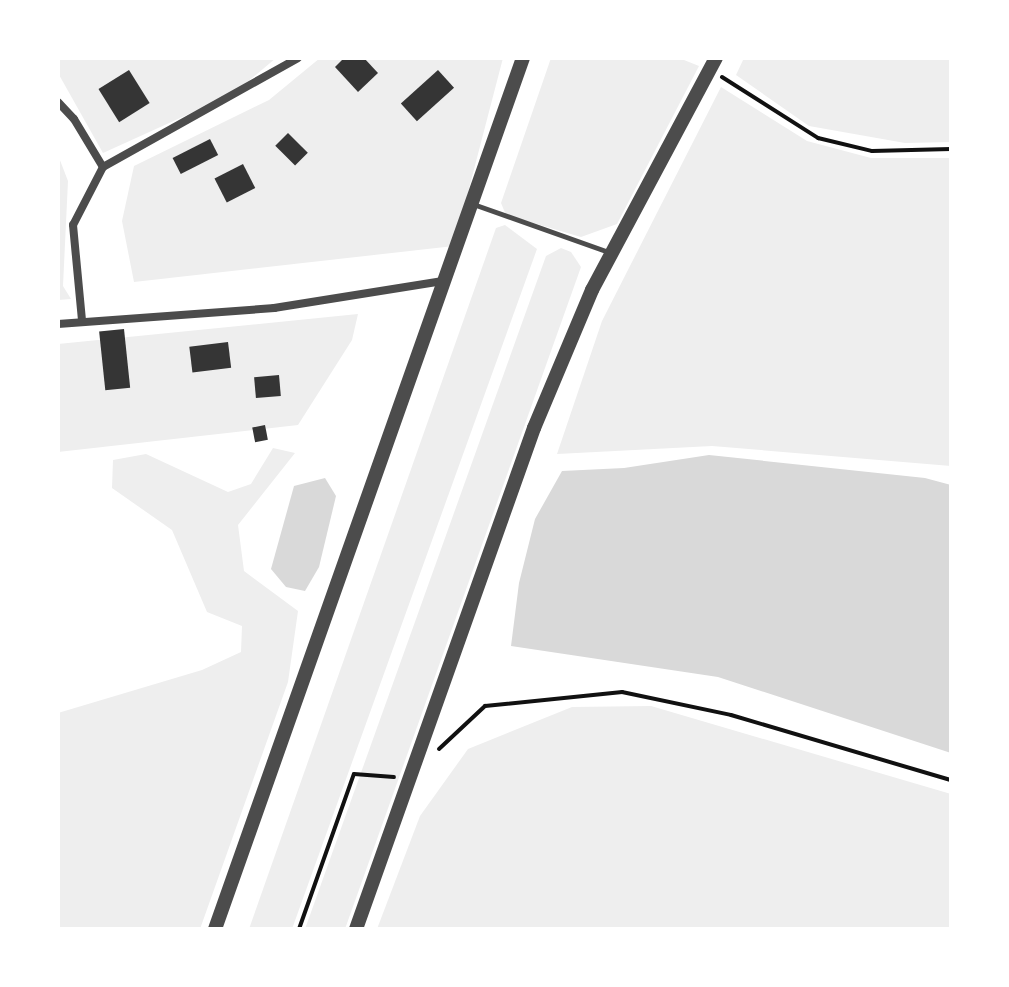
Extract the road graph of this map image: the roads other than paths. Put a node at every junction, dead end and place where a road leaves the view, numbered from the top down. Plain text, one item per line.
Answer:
1 (298, 58) edge
2 (523, 58) edge
3 (713, 64) edge
4 (58, 102) edge
5 (103, 167) junction
6 (471, 203) junction
7 (612, 253) junction
8 (443, 281) junction
9 (82, 321) junction
10 (58, 324) edge
11 (215, 929) edge
12 (356, 929) edge

1 - 5 street
2 - 6 street
3 - 7 street
4 - 5 street
5 - 9 street
6 - 7 lane
6 - 8 street
7 - 12 street
8 - 9 street
8 - 11 street
9 - 10 street

